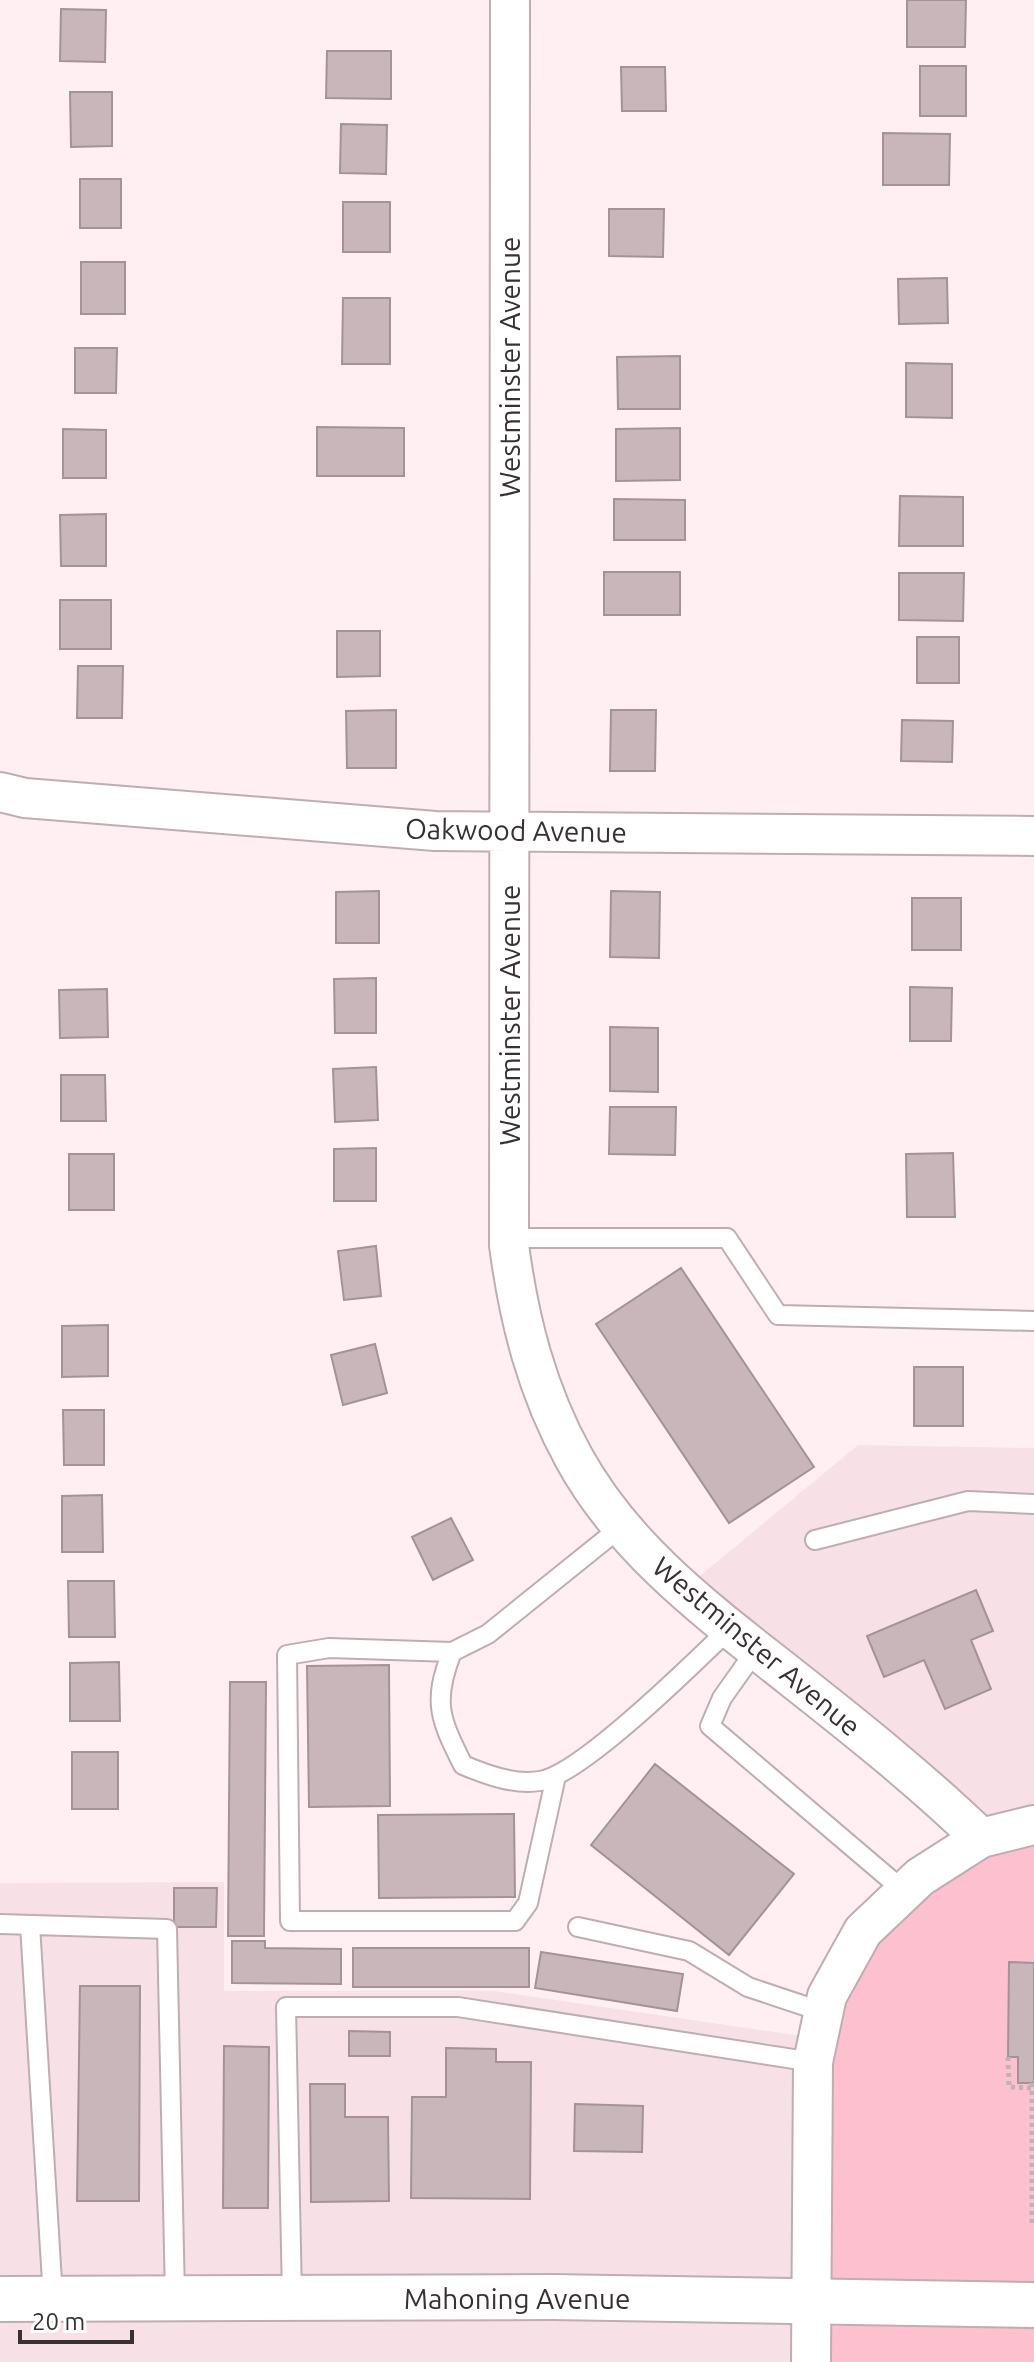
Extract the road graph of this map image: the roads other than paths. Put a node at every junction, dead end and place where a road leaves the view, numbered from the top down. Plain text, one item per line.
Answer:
1 (510, 0) edge
2 (0, 792) edge
3 (509, 831) junction
4 (1034, 836) edge
5 (509, 1238) junction
6 (1034, 1321) edge
7 (1034, 1504) edge
8 (621, 1527) junction
9 (815, 1540) dead end
10 (743, 1639) junction
11 (452, 1652) junction
12 (556, 1776) junction
13 (1034, 1825) edge
14 (981, 1838) junction
15 (904, 1891) junction
16 (0, 1924) edge
17 (30, 1925) junction
18 (578, 1927) dead end
19 (823, 2012) junction
20 (813, 2062) junction
21 (175, 2297) junction
22 (292, 2297) junction
23 (53, 2298) junction
24 (0, 2299) edge
25 (811, 2302) junction
26 (1034, 2305) edge
27 (811, 2362) edge

1 - 3 street, Westminster Avenue
2 - 3 street, Oakwood Avenue
3 - 4 street, Oakwood Avenue
3 - 5 street, Westminster Avenue
5 - 6 lane
5 - 8 street, Westminster Avenue
7 - 9 lane
8 - 10 street, Westminster Avenue
8 - 11 lane
10 - 12 lane
10 - 14 street, Westminster Avenue
10 - 15 lane
11 - 12 lane
11 - 12 lane
13 - 14 street
14 - 15 street
15 - 19 street
16 - 17 lane
17 - 21 lane
17 - 23 lane
18 - 19 lane
19 - 20 street
20 - 22 lane
20 - 25 street
21 - 22 main road, Mahoning Avenue
21 - 23 main road, Mahoning Avenue
22 - 25 main road, Mahoning Avenue
23 - 24 main road, Mahoning Avenue
25 - 26 main road, Mahoning Avenue
25 - 27 street

